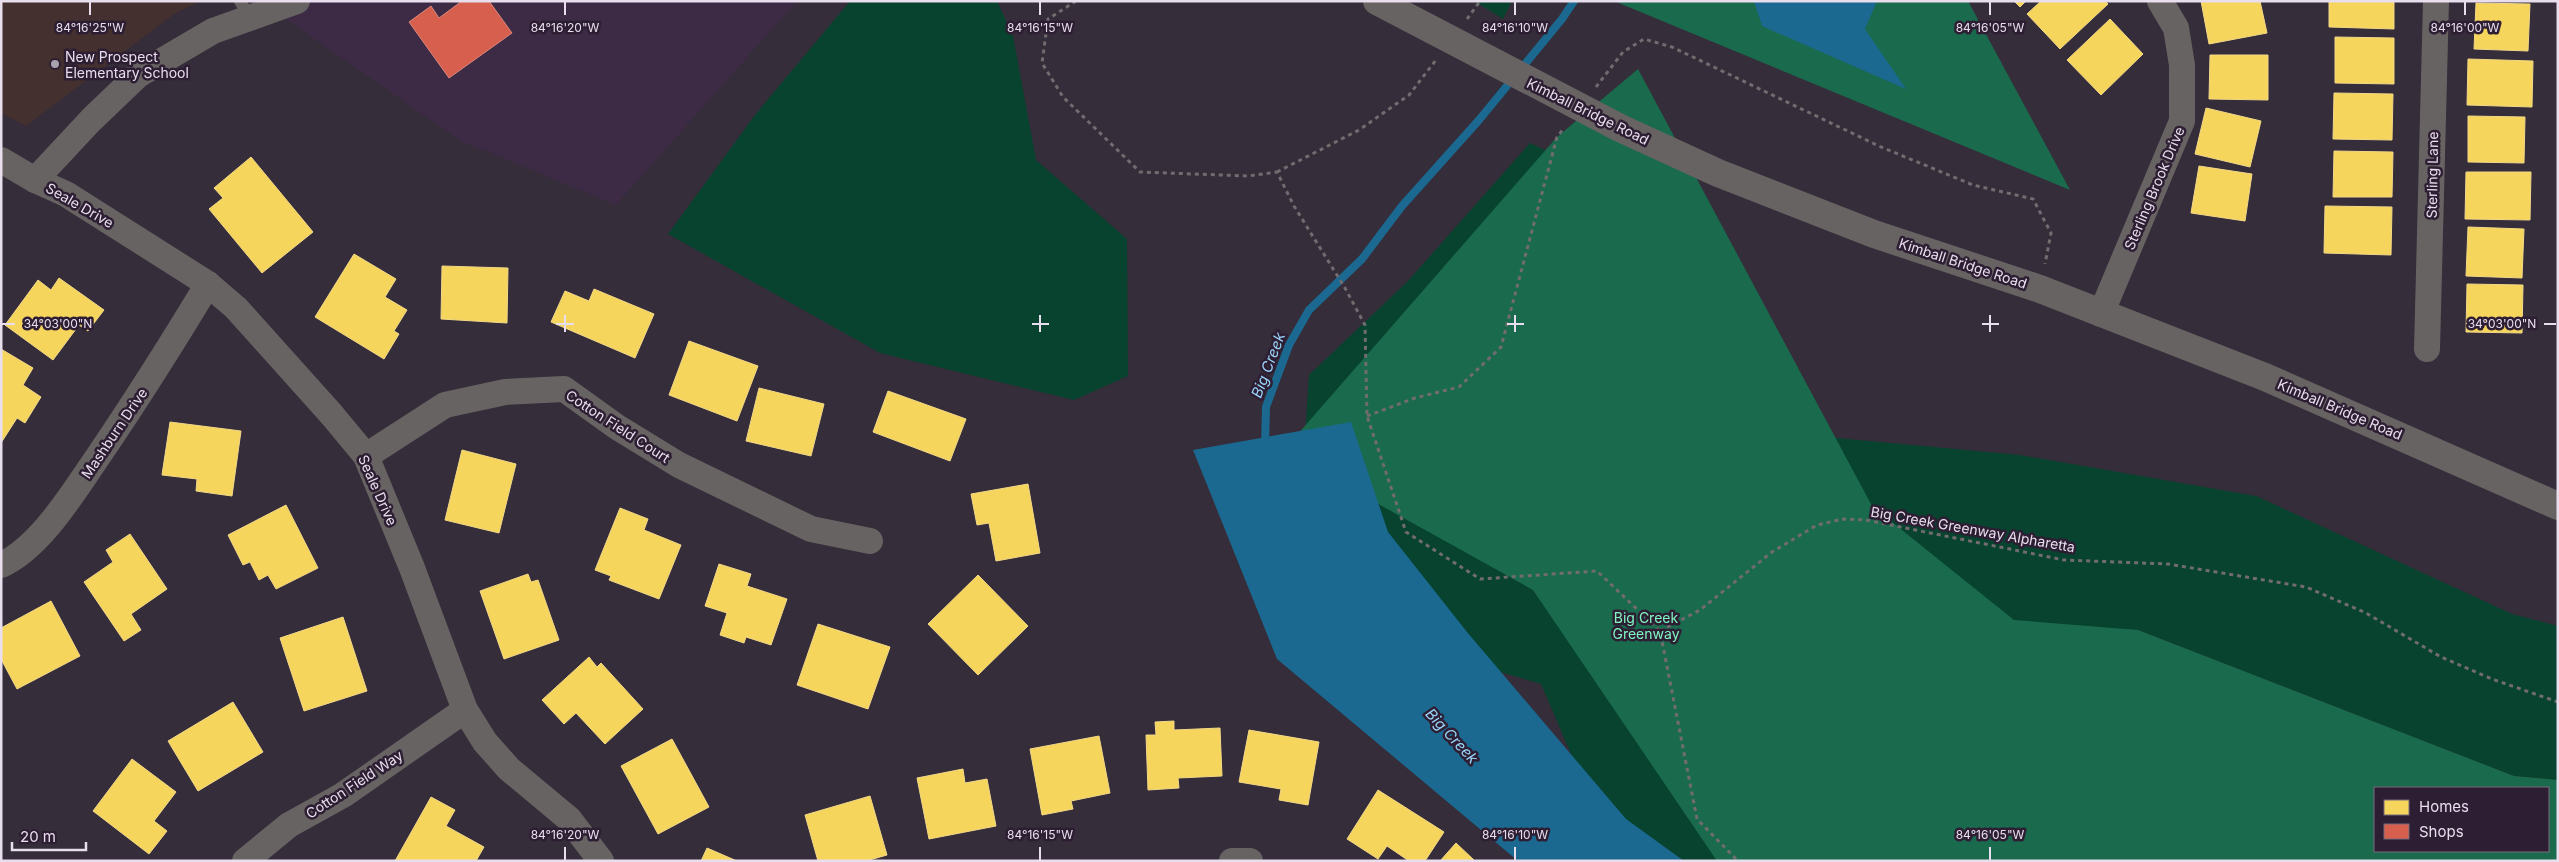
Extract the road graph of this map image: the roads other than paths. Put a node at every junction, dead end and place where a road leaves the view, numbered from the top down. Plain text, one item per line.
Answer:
1 (297, 1) edge
2 (1377, 1) edge
3 (2160, 1) edge
4 (2436, 1) edge
5 (245, 10) edge
6 (1, 160) edge
7 (35, 180) junction
8 (208, 284) junction
9 (2101, 314) junction
10 (2427, 349) dead end
11 (366, 456) junction
12 (2558, 506) edge
13 (870, 541) dead end
14 (1, 565) edge
15 (465, 710) junction
16 (245, 861) edge
17 (601, 861) edge
18 (1232, 861) edge
19 (1250, 861) edge

1 - 5 street
2 - 9 street, Kimball Bridge Road
3 - 9 street, Sterling Brook Drive
4 - 10 street, Sterling Lane
5 - 7 street
6 - 7 street, Seale Drive
7 - 8 street, Seale Drive
8 - 11 street, Seale Drive
8 - 14 street, Mashburn Drive
9 - 12 street, Kimball Bridge Road
11 - 13 street, Cotton Field Court
11 - 15 street, Seale Drive
15 - 16 street, Cotton Field Way
15 - 17 street, Seale Drive
18 - 19 street

